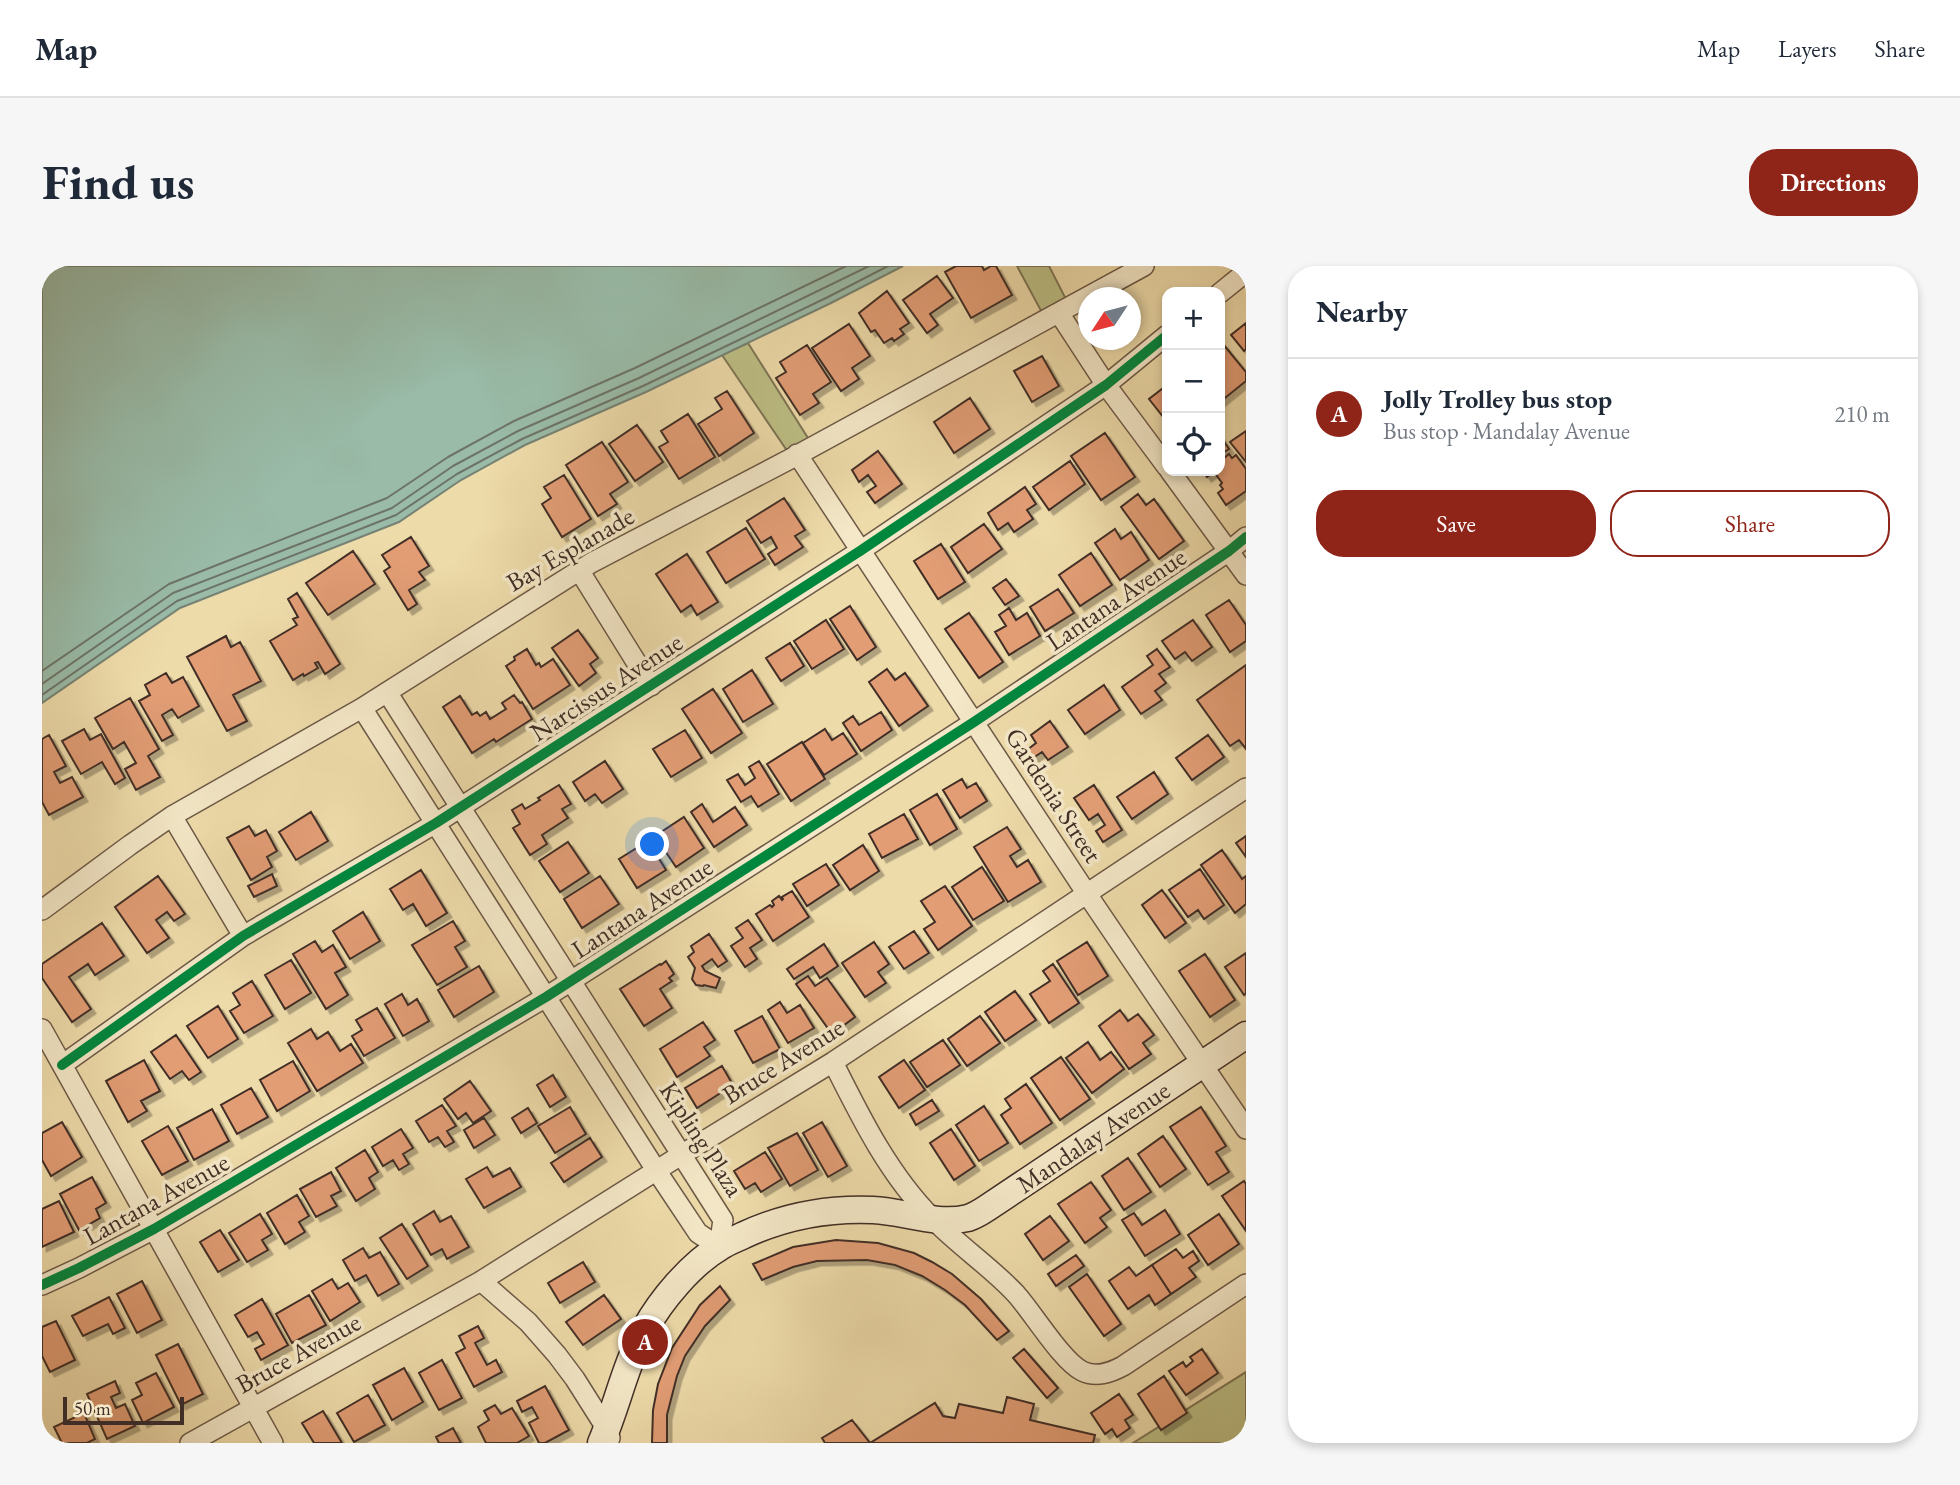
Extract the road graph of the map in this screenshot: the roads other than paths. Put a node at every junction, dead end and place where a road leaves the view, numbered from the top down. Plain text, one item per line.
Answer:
1 (1144, 266) edge
2 (1246, 272) edge
3 (1225, 289) edge
4 (1059, 313) junction
5 (1162, 339) edge
6 (1106, 385) junction
7 (797, 454) junction
8 (1162, 460) edge
9 (1174, 476) edge
10 (1246, 537) edge
11 (860, 551) junction
12 (1229, 551) junction
13 (579, 570) junction
14 (1246, 575) edge
15 (651, 686) junction
16 (387, 692) junction
17 (362, 708) junction
18 (974, 722) junction
19 (1246, 788) edge
20 (460, 807) junction
21 (172, 817) junction
22 (436, 823) junction
23 (1087, 894) junction
24 (42, 910) edge
25 (243, 936) junction
26 (571, 981) junction
27 (546, 997) junction
28 (42, 1029) edge
29 (1246, 1035) edge
30 (833, 1062) junction
31 (1203, 1064) junction
32 (62, 1065) junction
33 (1246, 1129) edge
34 (681, 1155) junction
35 (656, 1170) junction
36 (933, 1220) junction
37 (154, 1229) junction
38 (719, 1247) junction
39 (481, 1281) junction
40 (1246, 1284) edge
41 (42, 1285) edge
42 (254, 1408) junction
43 (606, 1438) edge
44 (190, 1443) edge
45 (273, 1443) edge

1 - 4 street, Bay Esplanade
2 - 3 street
4 - 6 street
4 - 7 street, Bay Esplanade
5 - 6 street, Narcissus Avenue
6 - 8 street
6 - 11 street, Narcissus Avenue
7 - 11 street, Gardenia Street
7 - 13 street, Bay Esplanade
9 - 12 street
10 - 12 street, Lantana Avenue
11 - 15 street, Narcissus Avenue
11 - 18 street, Gardenia Street
12 - 14 street
12 - 18 street, Lantana Avenue
13 - 15 street
13 - 16 street, Bay Esplanade
15 - 20 street, Narcissus Avenue
16 - 17 street, Bay Esplanade
16 - 20 street, Kipling Plaza
17 - 21 street, Bay Esplanade
17 - 22 street, Kipling Plaza
18 - 23 street, Gardenia Street
18 - 26 street, Lantana Avenue
19 - 23 street, Bruce Avenue
20 - 22 street, Narcissus Avenue
20 - 26 street, Kipling Plaza
21 - 24 street, Bay Esplanade
21 - 25 street
22 - 25 street, Narcissus Avenue
22 - 27 street, Kipling Plaza
23 - 30 street, Bruce Avenue
23 - 31 street, Gardenia Street
25 - 32 street, Narcissus Avenue
26 - 27 street, Lantana Avenue
26 - 34 street, Kipling Plaza
27 - 35 street, Kipling Plaza
27 - 37 street, Lantana Avenue
28 - 32 street
29 - 31 street, Mandalay Avenue
30 - 34 street, Bruce Avenue
30 - 36 street
31 - 33 street, Gardenia Street
31 - 36 street, Mandalay Avenue
32 - 37 street
34 - 35 street, Bruce Avenue
34 - 38 street, Kipling Plaza
35 - 38 street, Kipling Plaza
35 - 39 street, Bruce Avenue
36 - 38 street, Mandalay Avenue
36 - 40 street
37 - 41 street, Lantana Avenue
37 - 42 street
38 - 43 street
39 - 42 street, Bruce Avenue
39 - 43 street
42 - 44 street, Bruce Avenue
42 - 45 street

